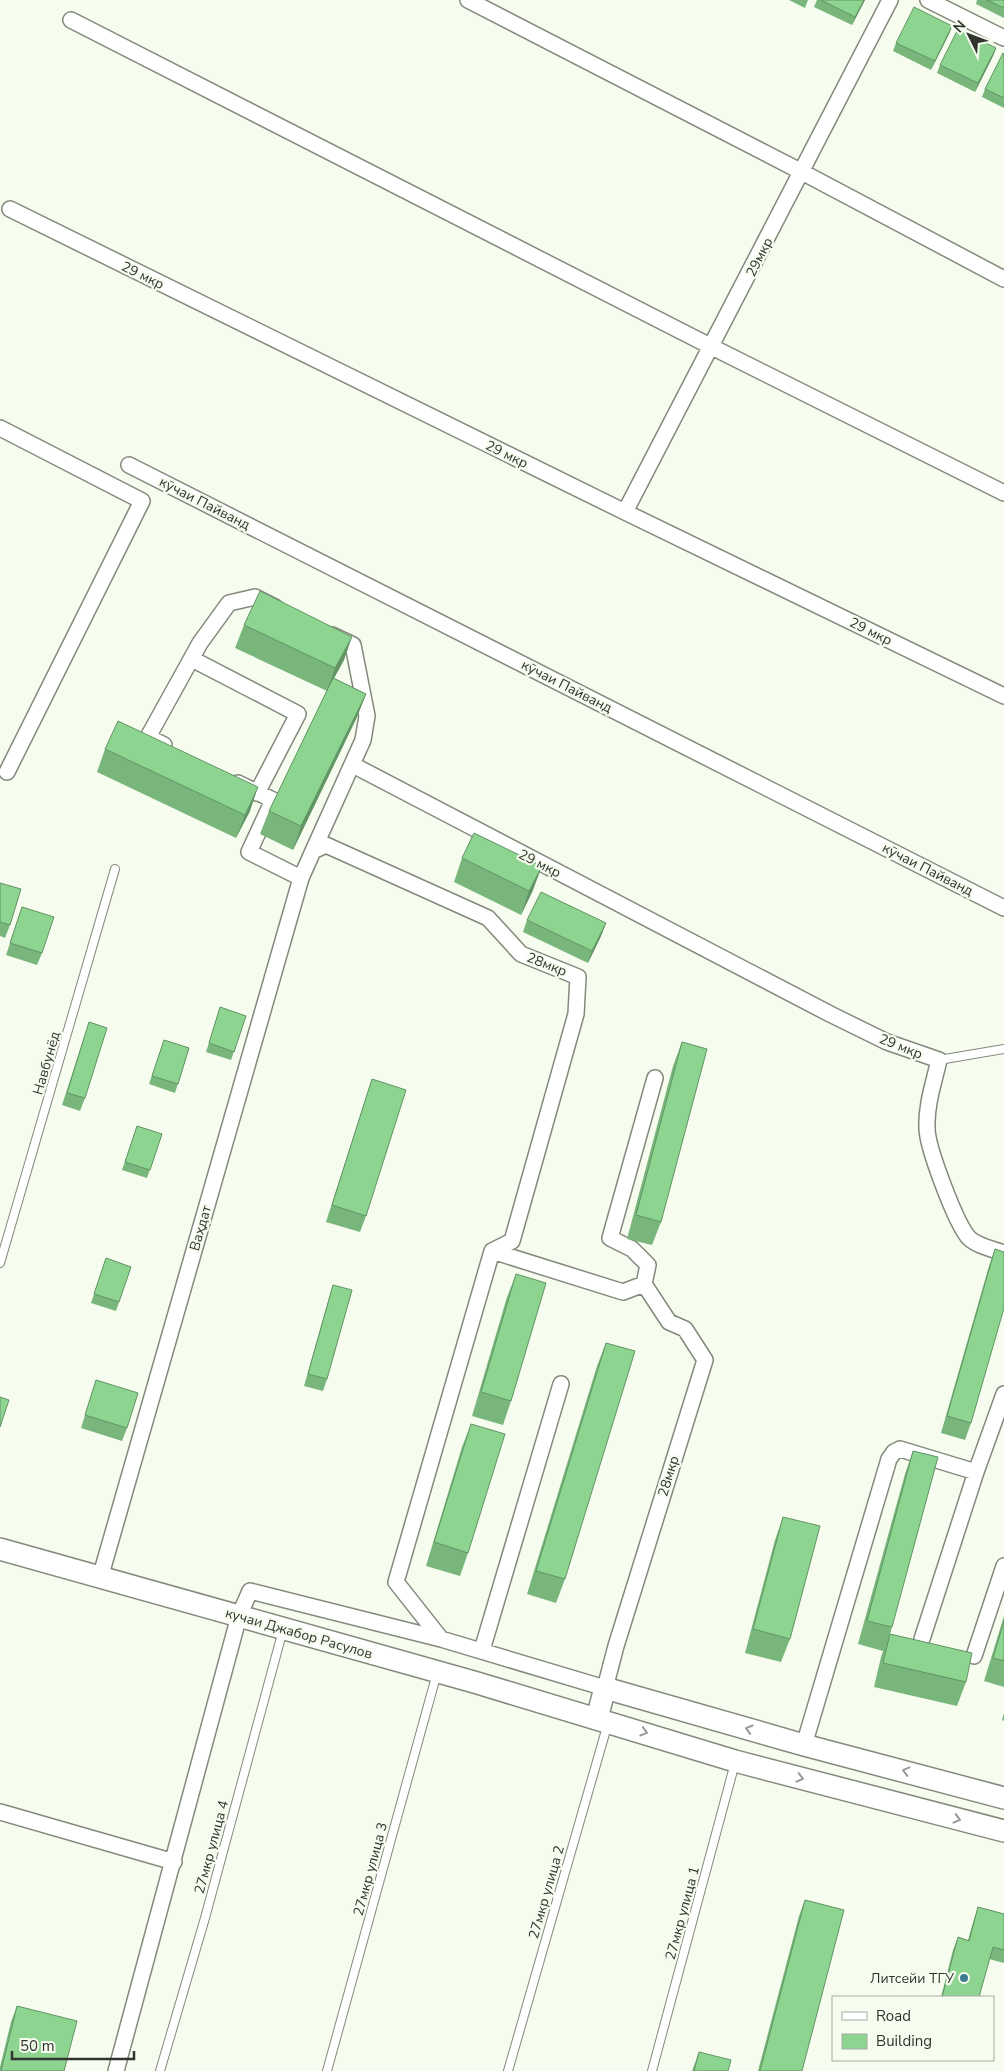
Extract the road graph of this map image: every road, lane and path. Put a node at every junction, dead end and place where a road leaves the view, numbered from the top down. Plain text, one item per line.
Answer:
1 (468, 0) edge
2 (890, 0) edge
3 (928, 0) edge
4 (71, 20) dead end
5 (1004, 38) edge
6 (802, 172) junction
7 (10, 209) dead end
8 (1004, 279) edge
9 (712, 347) junction
10 (0, 428) edge
11 (129, 464) dead end
12 (1004, 493) edge
13 (625, 512) junction
14 (291, 615) edge
15 (317, 628) edge
16 (192, 659) junction
17 (1004, 696) edge
18 (181, 754) edge
19 (353, 765) junction
20 (7, 772) dead end
21 (223, 776) edge
22 (257, 793) junction
23 (313, 851) junction
24 (116, 869) dead end
25 (301, 878) junction
26 (1004, 908) edge
27 (1004, 1049) edge
28 (939, 1060) junction
29 (656, 1078) dead end
30 (492, 1251) junction
31 (1004, 1253) edge
32 (0, 1263) edge
33 (644, 1284) junction
34 (561, 1384) dead end
35 (1004, 1394) edge
36 (976, 1472) junction
37 (0, 1549) edge
38 (1004, 1566) edge
39 (100, 1578) junction
40 (239, 1616) junction
41 (284, 1628) junction
42 (441, 1639) junction
43 (922, 1639) edge
44 (482, 1650) junction
45 (974, 1656) dead end
46 (437, 1673) junction
47 (605, 1688) junction
48 (603, 1719) junction
49 (804, 1745) junction
50 (735, 1761) junction
51 (1004, 1798) edge
52 (0, 1812) edge
53 (1004, 1831) edge
54 (174, 1862) junction
55 (116, 2071) edge
56 (160, 2071) edge
57 (327, 2071) edge
58 (508, 2071) edge
59 (652, 2071) edge

1 - 6 street
2 - 6 street, 29мкр
3 - 5 street
4 - 9 street
6 - 8 street
6 - 9 street, 29мкр
7 - 13 street, 29 мкр
9 - 12 street
9 - 13 street, 29мкр
10 - 20 street
11 - 26 street, кӯчаи Пайванд
13 - 17 street, 29 мкр
14 - 16 street
15 - 19 street
16 - 18 street
16 - 22 street
19 - 23 street
19 - 28 street, 29 мкр
21 - 22 street
22 - 25 street
23 - 25 street
23 - 30 street, 28мкр
24 - 32 lane, Навбунёд
25 - 39 street, Ваҳдат
27 - 28 lane, 29 мкр
28 - 31 street
29 - 33 street
30 - 33 street
30 - 42 street
33 - 47 street, 28мкр
34 - 44 street
35 - 36 street
36 - 43 street
36 - 49 street
37 - 39 street, кучаи Джабор Расулов
38 - 45 street
39 - 40 street, кучаи Джабор Расулов
40 - 41 street, кучаи Джабор Расулов
40 - 42 street
40 - 54 street
41 - 46 street, кучаи Джабор Расулов
41 - 56 lane, 27мкр улица 4
42 - 44 street
44 - 47 street
46 - 48 street, кучаи Джабор Расулов
46 - 57 lane, 27мкр улица 3
47 - 48 street
49 -> 47 street
48 -> 50 street, кучаи Джабор Расулов
48 - 58 lane, 27мкр улица 2
51 -> 49 street
50 -> 53 street, кучаи Джабор Расулов
50 - 59 lane, 27мкр улица 1
52 - 54 street
54 - 55 street

